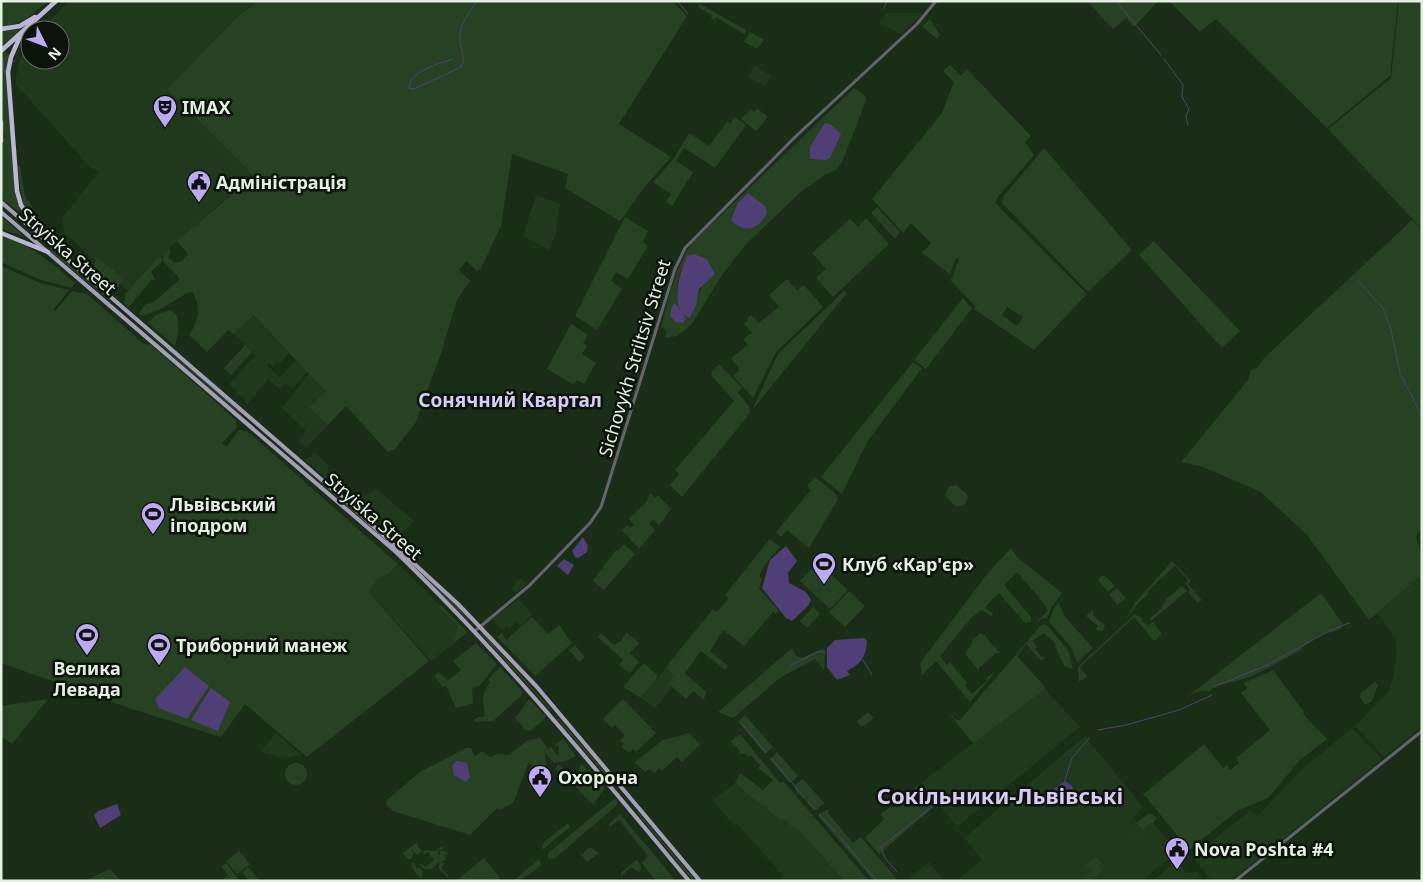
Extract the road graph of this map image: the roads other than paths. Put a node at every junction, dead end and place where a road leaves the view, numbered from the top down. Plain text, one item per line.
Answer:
1 (56, 1) edge
2 (936, 1) edge
3 (41, 15) junction
4 (35, 20) edge
5 (1, 29) edge
6 (20, 34) edge
7 (20, 36) edge
8 (1, 51) edge
9 (1, 122) edge
10 (1, 141) edge
11 (1, 202) edge
12 (1, 212) edge
13 (1, 233) edge
14 (39, 234) junction
15 (48, 252) junction
16 (115, 301) junction
17 (111, 306) junction
18 (480, 626) junction
19 (475, 631) junction
20 (558, 712) junction
21 (552, 717) junction
22 (1422, 731) edge
23 (616, 781) junction
24 (610, 786) junction
25 (640, 809) junction
26 (634, 814) junction
27 (689, 881) edge
28 (700, 881) edge
29 (1235, 881) edge

1 - 3 highway
2 - 18 street, Sichovykh Striltsiv Street
3 - 4 highway
3 - 5 highway
6 - 8 highway
7 - 14 highway
9 - 10 highway
11 - 14 main road, Stryiska Street
12 - 15 main road, Stryiska Street
13 - 15 highway
14 - 16 main road, Stryiska Street
15 - 17 main road, Stryiska Street
16 - 17 main road
16 - 18 main road, Stryiska Street
17 - 19 main road, Stryiska Street
18 - 19 street, Sichovykh Striltsiv Street
18 - 20 main road, Stryiska Street
19 - 21 main road, Stryiska Street
20 - 21 main road
20 - 23 main road, Stryiska Street
21 - 24 main road, Stryiska Street
22 - 29 street
23 - 24 main road
23 - 25 main road, Stryiska Street
24 - 26 main road, Stryiska Street
25 - 26 main road
25 - 28 main road, Stryiska Street
26 - 27 main road, Stryiska Street

